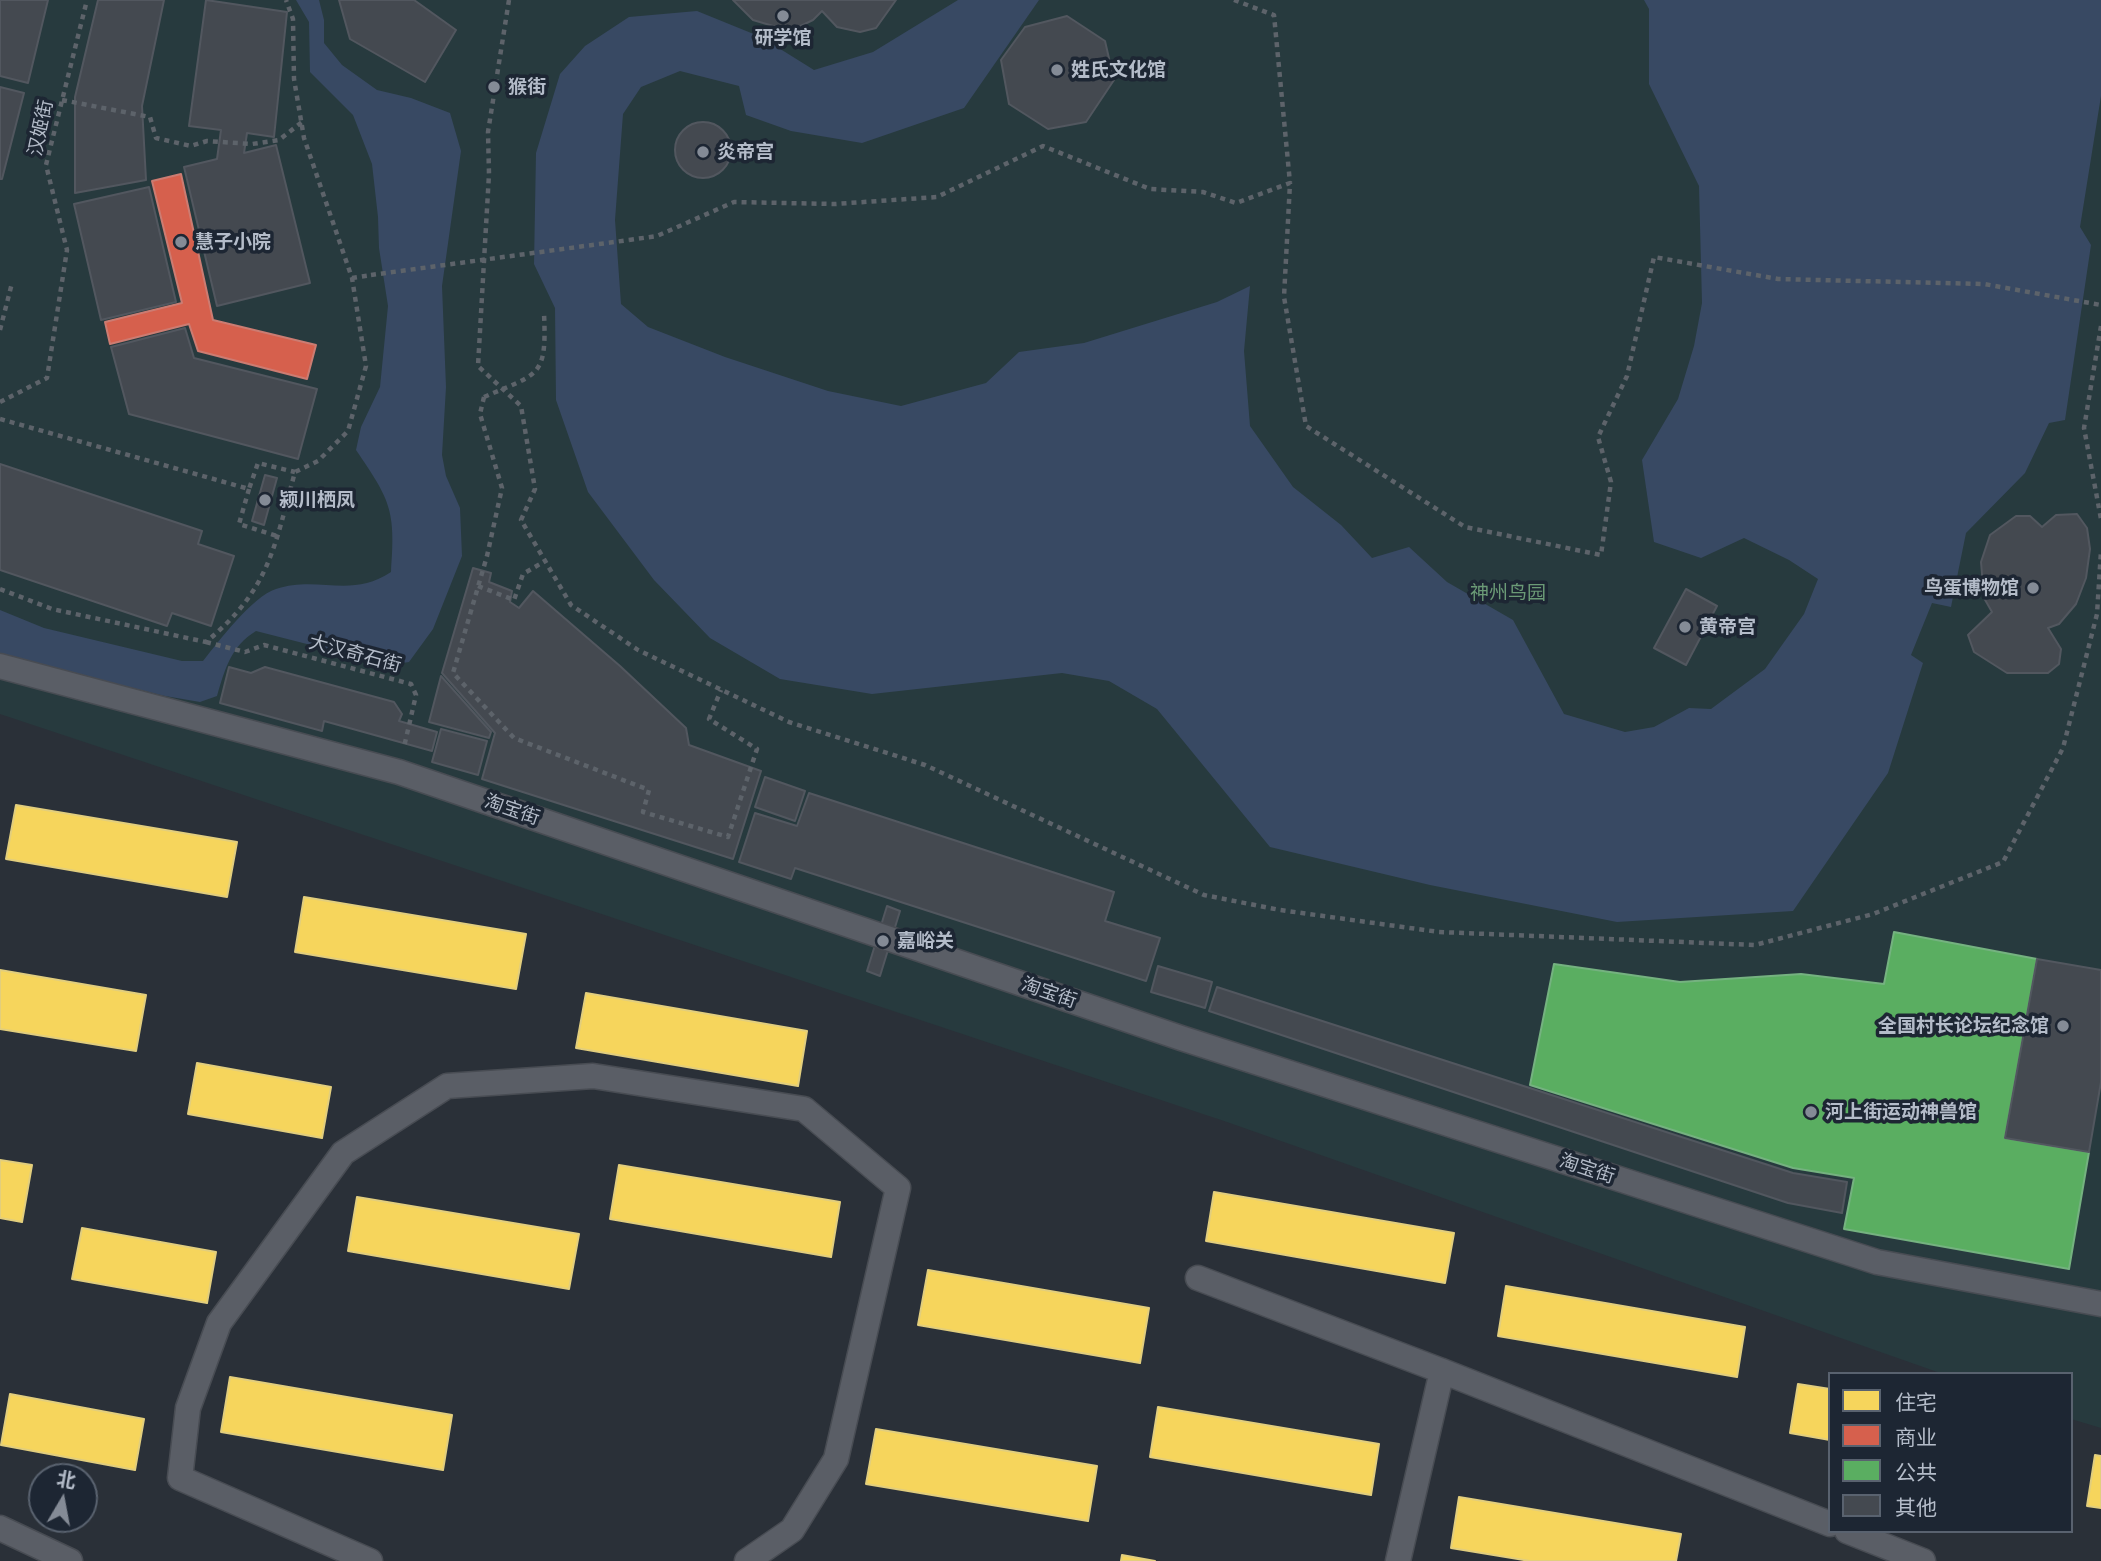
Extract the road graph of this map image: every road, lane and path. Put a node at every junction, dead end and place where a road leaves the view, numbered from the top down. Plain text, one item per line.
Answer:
1 (87, 0) edge
2 (286, 0) edge
3 (509, 0) edge
4 (1234, 0) edge
5 (62, 100) junction
6 (302, 122) junction
7 (1290, 183) junction
8 (352, 278) junction
9 (12, 283) dead end
10 (2101, 305) edge
11 (544, 313) dead end
12 (2101, 326) edge
13 (0, 330) edge
14 (0, 402) edge
15 (0, 419) edge
16 (295, 472) junction
17 (249, 489) junction
18 (2101, 520) edge
19 (277, 536) junction
20 (2101, 551) edge
21 (545, 561) junction
22 (478, 586) junction
23 (0, 589) edge
24 (206, 642) junction
25 (0, 666) edge
26 (721, 690) junction
27 (398, 772) junction
28 (1198, 1278) dead end
29 (2101, 1304) edge
30 (1442, 1371) junction
31 (1828, 1523) edge
32 (0, 1528) edge
33 (1852, 1533) edge
34 (70, 1561) edge
35 (370, 1561) edge
36 (747, 1561) edge
37 (1398, 1561) edge
38 (1923, 1561) edge

1 - 5 path, 汉姬街
2 - 6 path
3 - 21 path
4 - 7 path
5 - 6 path
5 - 14 path, 汉姬街
6 - 8 path
7 - 8 path, bridge
7 - 10 path
8 - 16 path
9 - 13 path
11 - 22 path, bridge
12 - 18 path
15 - 17 path
16 - 17 path
16 - 19 path
17 - 19 path
19 - 24 path
20 - 26 path
21 - 22 path
21 - 26 path
22 - 26 path
23 - 24 path
24 - 27 path, 大汉奇石街
25 - 27 street, 淘宝街
27 - 29 street, 淘宝街
28 - 30 street
30 - 31 street
30 - 37 street
32 - 34 street
33 - 38 street
35 - 36 street

